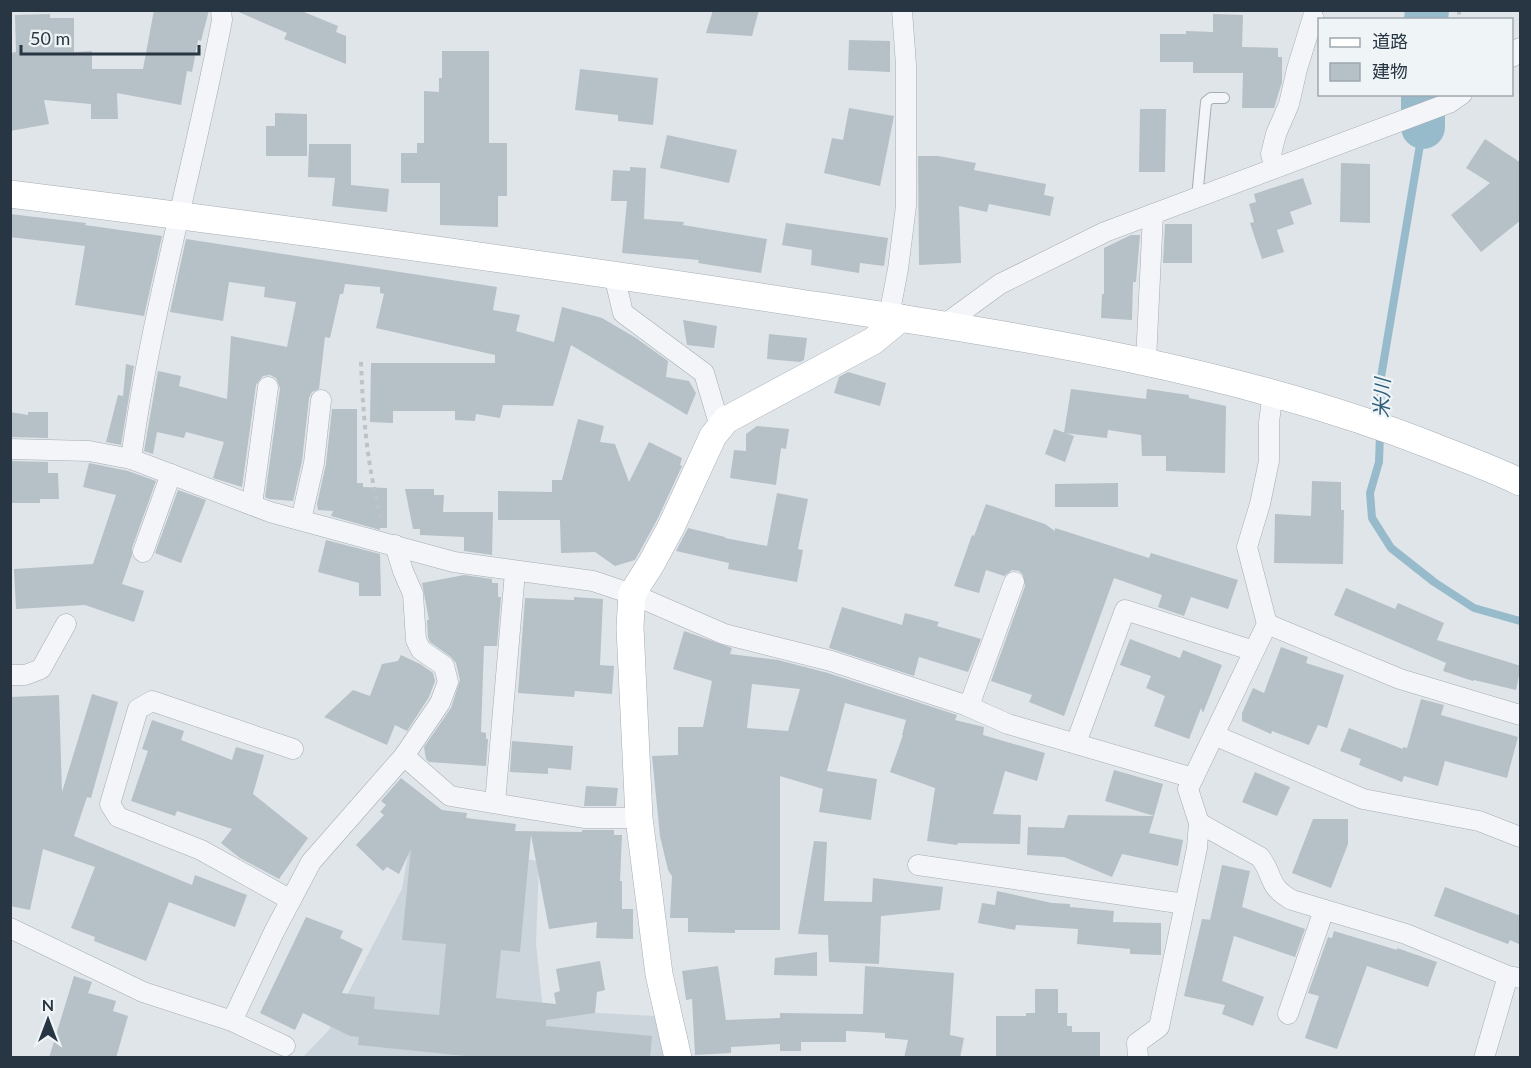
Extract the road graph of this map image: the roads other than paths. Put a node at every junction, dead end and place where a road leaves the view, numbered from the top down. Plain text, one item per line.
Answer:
1 (221, 10) edge
2 (902, 10) edge
3 (1313, 17) dead end
4 (1224, 98) dead end
5 (1455, 99) edge
6 (1275, 168) junction
7 (10, 194) edge
8 (1197, 198) junction
9 (1153, 214) junction
10 (180, 216) junction
11 (614, 275) junction
12 (895, 317) junction
13 (945, 324) junction
14 (1146, 361) junction
15 (268, 387) dead end
16 (1273, 392) junction
17 (321, 400) dead end
18 (720, 427) junction
19 (10, 449) edge
20 (131, 459) junction
21 (171, 474) junction
22 (1521, 482) edge
23 (252, 505) junction
24 (301, 520) junction
25 (392, 545) junction
26 (143, 552) dead end
27 (515, 572) junction
28 (1014, 582) dead end
29 (632, 594) junction
30 (66, 624) dead end
31 (1267, 624) junction
32 (1254, 651) junction
33 (10, 675) edge
34 (969, 706) junction
35 (1521, 715) edge
36 (1214, 735) junction
37 (1076, 742) junction
38 (293, 748) dead end
39 (405, 756) junction
40 (1193, 778) junction
41 (495, 803) junction
42 (639, 818) junction
43 (1199, 823) junction
44 (1521, 837) edge
45 (918, 865) dead end
46 (291, 900) junction
47 (1185, 904) junction
48 (1324, 910) junction
49 (10, 928) edge
50 (1514, 977) edge
51 (1288, 1014) dead end
52 (232, 1021) junction
53 (285, 1046) dead end
54 (678, 1058) edge
55 (1138, 1058) edge
56 (1484, 1058) edge

1 - 10 street
2 - 12 street
3 - 6 street
4 - 8 lane
5 - 6 street
6 - 8 street
7 - 10 street
8 - 9 street
9 - 13 street
9 - 14 street
10 - 11 street
10 - 20 street
11 - 12 street
11 - 18 street
12 - 13 street
12 - 18 street
13 - 14 street
14 - 16 street
15 - 23 street
16 - 22 street
16 - 31 street
17 - 24 street
18 - 29 street
19 - 20 street
20 - 21 street
21 - 23 street
21 - 26 street
23 - 24 street
24 - 25 street
25 - 27 street
25 - 39 street
27 - 29 street
27 - 41 street
28 - 34 street
29 - 34 street
29 - 42 street
30 - 33 street
31 - 32 street
31 - 35 street
32 - 36 street
32 - 37 street
34 - 37 street
36 - 40 street
36 - 44 street
37 - 40 street
38 - 46 street
39 - 41 street
39 - 46 street
40 - 43 street
41 - 42 street
42 - 54 street
43 - 47 street
43 - 48 street
45 - 47 street
46 - 52 street
47 - 55 street
48 - 50 street
48 - 51 street
49 - 52 street
50 - 56 street
52 - 53 street

